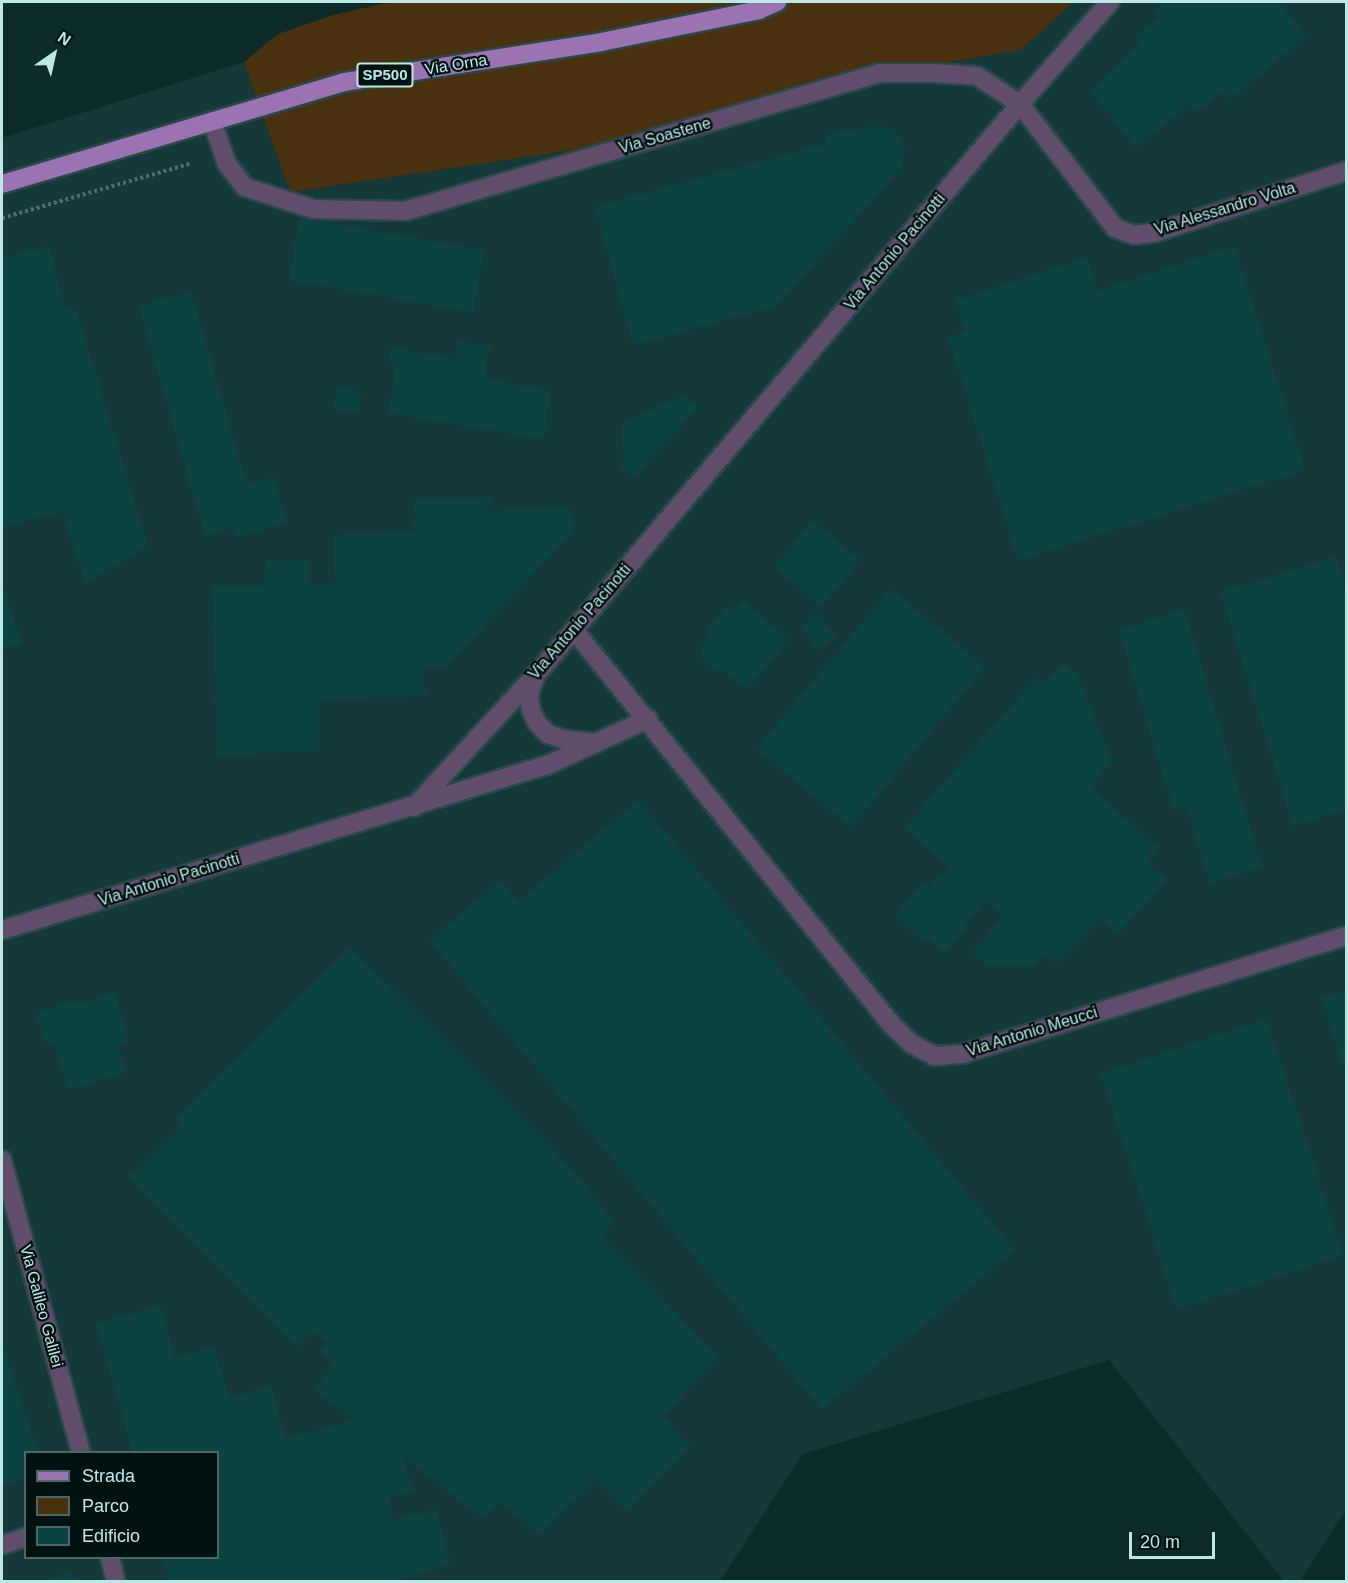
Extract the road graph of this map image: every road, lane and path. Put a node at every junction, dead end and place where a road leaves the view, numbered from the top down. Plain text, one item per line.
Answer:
1 (777, 2) edge
2 (1110, 2) edge
3 (1020, 105) junction
4 (212, 121) junction
5 (189, 164) dead end
6 (1347, 171) edge
7 (2, 184) edge
8 (2, 218) edge
9 (574, 630) junction
10 (541, 669) junction
11 (648, 719) junction
12 (596, 743) junction
13 (414, 807) junction
14 (2, 930) edge
15 (1347, 936) edge
16 (2, 1160) edge
17 (81, 1451) edge
18 (24, 1538) edge
19 (2, 1545) edge
20 (110, 1559) edge
21 (116, 1581) edge

1 - 4 main road, Via Orna / SP500
2 - 3 street
3 - 4 street, Via Soastene
3 - 6 street, Via Alessandro Volta
3 - 9 street, Via Antonio Pacinotti
4 - 7 main road, Via Orna / SP500
5 - 8 path
9 - 10 street, Via Antonio Pacinotti
9 - 11 street, Via Antonio Meucci
10 - 12 street
10 - 13 street, Via Antonio Pacinotti
11 - 12 street
11 - 15 street, Via Antonio Meucci
12 - 13 street
13 - 14 street, Via Antonio Pacinotti
16 - 17 street, Via Galileo Galilei
18 - 19 street
20 - 21 street

